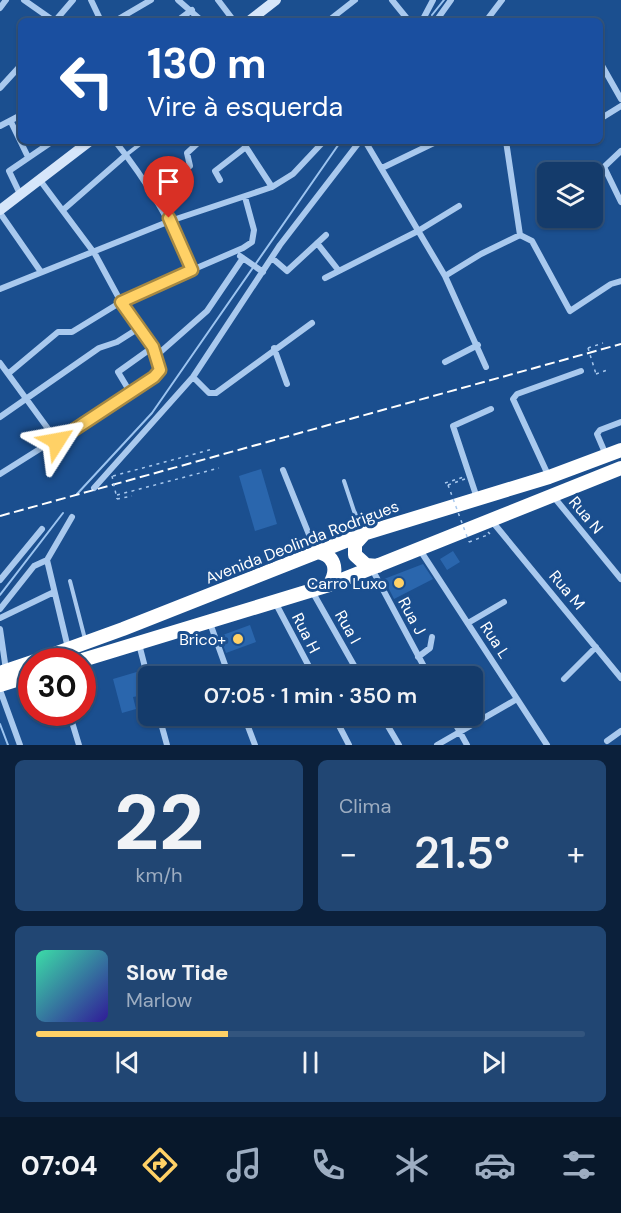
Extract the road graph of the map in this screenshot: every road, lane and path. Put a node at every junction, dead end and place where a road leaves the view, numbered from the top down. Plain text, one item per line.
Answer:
1 (6, 0) edge
2 (24, 0) edge
3 (73, 0) edge
4 (91, 0) edge
5 (151, 0) edge
6 (178, 0) edge
7 (218, 0) edge
8 (276, 0) edge
9 (355, 0) edge
10 (392, 0) edge
11 (433, 0) edge
12 (451, 0) edge
13 (502, 0) edge
14 (0, 8) edge
15 (192, 10) junction
16 (51, 18) edge
17 (58, 18) edge
18 (100, 18) edge
19 (120, 18) edge
20 (181, 18) edge
21 (199, 18) edge
22 (232, 18) edge
23 (253, 18) edge
24 (332, 18) edge
25 (407, 18) edge
26 (426, 18) edge
27 (438, 18) edge
28 (488, 18) edge
29 (603, 67) edge
30 (18, 68) edge
31 (1, 85) edge
32 (621, 99) edge
33 (621, 106) edge
34 (18, 117) edge
35 (603, 117) edge
36 (11, 122) junction
37 (0, 126) edge
38 (18, 136) edge
39 (22, 144) edge
40 (48, 144) edge
41 (81, 144) edge
42 (117, 144) edge
43 (140, 144) edge
44 (197, 144) edge
45 (244, 144) edge
46 (321, 144) edge
47 (358, 144) edge
48 (367, 144) edge
49 (432, 144) edge
50 (506, 144) edge
51 (621, 152) edge
52 (126, 155) junction
53 (28, 157) junction
54 (604, 167) joint
55 (187, 168) dead end
56 (382, 168) junction
57 (39, 179) junction
58 (220, 180) dead end
59 (272, 187) junction
60 (20, 194) junction
61 (245, 197) junction
62 (621, 202) edge
63 (459, 206) dead end
64 (1, 209) edge
65 (63, 210) junction
66 (170, 221) junction
67 (418, 231) junction
68 (326, 235) dead end
69 (520, 235) junction
70 (317, 243) junction
71 (235, 252) junction
72 (95, 254) junction
73 (272, 258) junction
74 (245, 260) junction
75 (192, 270) junction
76 (261, 270) junction
77 (339, 271) junction
78 (41, 272) junction
79 (445, 276) junction
80 (325, 278) dead end
81 (621, 281) edge
82 (0, 289) edge
83 (121, 302) junction
84 (312, 323) dead end
85 (139, 328) junction
86 (603, 343) dead end
87 (477, 345) junction
88 (153, 347) junction
89 (274, 348) junction
90 (157, 355) junction
91 (445, 362) dead end
92 (0, 363) edge
93 (486, 367) dead end
94 (610, 369) dead end
95 (581, 372) dead end
96 (9, 373) junction
97 (193, 377) junction
98 (287, 384) dead end
99 (129, 392) junction
100 (26, 399) junction
101 (491, 410) dead end
102 (0, 417) edge
103 (621, 422) edge
104 (57, 441) junction
105 (213, 449) dead end
106 (621, 450) edge
107 (606, 455) junction
108 (219, 468) dead end
109 (621, 468) edge
110 (283, 470) dead end
111 (0, 474) edge
112 (549, 477) junction
113 (344, 481) dead end
114 (446, 484) junction
115 (94, 488) dead end
116 (117, 495) junction
117 (132, 496) dead end
118 (552, 496) junction
119 (477, 499) junction
120 (72, 517) dead end
121 (491, 519) junction
122 (42, 529) dead end
123 (366, 533) junction
124 (469, 541) junction
125 (419, 549) junction
126 (316, 552) junction
127 (47, 560) junction
128 (375, 567) junction
129 (621, 579) edge
130 (0, 580) edge
131 (70, 580) dead end
132 (329, 585) junction
133 (312, 591) junction
134 (54, 592) junction
135 (275, 602) junction
136 (504, 602) dead end
137 (0, 609) edge
138 (0, 618) edge
139 (210, 623) junction
140 (468, 623) junction
141 (0, 629) edge
142 (432, 638) dead end
143 (86, 642) junction
144 (139, 644) junction
145 (596, 647) junction
146 (68, 648) edge
147 (71, 648) edge
148 (96, 656) edge
149 (418, 657) junction
150 (145, 666) edge
151 (226, 666) edge
152 (309, 666) edge
153 (354, 666) edge
154 (423, 666) edge
155 (18, 667) edge
156 (3, 672) edge
157 (621, 678) edge
158 (564, 679) dead end
159 (18, 680) edge
160 (0, 686) edge
161 (0, 690) edge
162 (518, 699) junction
163 (73, 726) edge
164 (162, 726) edge
165 (248, 726) edge
166 (339, 726) edge
167 (388, 726) edge
168 (456, 726) edge
169 (459, 731) junction
170 (621, 731) edge
171 (607, 741) dead end
172 (20, 745) edge
173 (79, 745) edge
174 (167, 745) edge
175 (255, 745) edge
176 (349, 745) edge
177 (399, 745) edge
178 (437, 745) edge
179 (467, 745) edge
180 (547, 745) edge

1 - 14 street
2 - 16 street
3 - 17 street
4 - 18 street
5 - 19 street
6 - 15 street
7 - 22 street
8 - 23 street
9 - 24 street
10 - 25 street
11 - 26 street
12 - 27 street
13 - 28 street
15 - 20 street
15 - 21 street
29 - 32 street
30 - 31 street
33 - 35 street
34 - 36 street
36 - 37 street
36 - 38 street
39 - 53 street
40 - 53 street
41 - 57 street
42 - 52 street
43 - 52 lane
44 - 55 street
45 - 58 street
45 - 59 street
46 - 59 street
47 - 73 street
48 - 56 street
49 - 56 street
50 - 69 street
51 - 54 street
52 - 65 street
52 - 66 street
53 - 60 street
54 - 62 street
56 - 67 street
57 - 60 street
57 - 65 street
59 - 61 street
60 - 64 street
61 - 66 street
61 - 71 street
63 - 67 street
64 - 78 street
65 - 72 street
66 - 72 street
66 - 75 street
67 - 77 street
67 - 79 street
68 - 70 street
69 - 79 street
69 - 81 street
70 - 73 street
70 - 77 street
71 - 74 street
71 - 75 street
72 - 78 street
72 - 83 street
73 - 76 street
74 - 76 street
74 - 90 street
75 - 83 street
76 - 97 street
77 - 80 street
78 - 82 street
79 - 87 street
83 - 85 street
83 - 96 street
84 - 89 street
85 - 88 street
85 - 100 street
86 - 94 path, bridge
87 - 91 street
87 - 93 street
88 - 90 street
88 - 99 street
89 - 97 street
89 - 98 street
90 - 99 street
92 - 96 street
95 - 112 street
96 - 100 street
97 - 115 street
99 - 104 street
100 - 102 street
100 - 104 street
101 - 119 street
103 - 107 street
104 - 111 street
105 - 116 path, bridge
106 - 107 highway, Avenida Deolinda Rodrigues
107 - 112 highway, Avenida Deolinda Rodrigues
108 - 116 path
109 - 118 highway
110 - 126 street
112 - 119 highway, Avenida Deolinda Rodrigues
113 - 123 lane
114 - 114 path
114 - 124 path, bridge
116 - 117 path, bridge
118 - 121 highway
118 - 129 street, Rua N
119 - 123 highway, Avenida Deolinda Rodrigues
120 - 127 street
121 - 125 highway
121 - 145 street, Rua M
122 - 130 street
123 - 126 highway, Avenida Deolinda Rodrigues
123 - 128 highway
124 - 124 path
125 - 128 highway
125 - 140 street, Rua L
126 - 132 highway
126 - 143 highway, Avenida Deolinda Rodrigues
127 - 134 street
127 - 137 street
128 - 132 highway
128 - 149 street, Rua J
131 - 143 lane
132 - 133 highway
133 - 135 highway
133 - 153 street, Rua I
134 - 138 street
134 - 146 street
135 - 139 highway
135 - 152 street, Rua H
136 - 140 street
139 - 144 highway
139 - 151 street
140 - 162 street, Rua L
141 - 156 street
142 - 149 street
143 - 147 highway, Avenida Deolinda Rodrigues
144 - 148 highway
144 - 150 street
145 - 157 street, Rua M
145 - 158 street
149 - 154 street, Rua J
155 - 156 highway, Avenida Deolinda Rodrigues
159 - 160 highway
161 - 172 street
162 - 169 street
162 - 180 street, Rua L
163 - 173 street
164 - 174 street
165 - 175 street
166 - 176 street
167 - 177 street
168 - 169 street
169 - 178 street
169 - 179 street
170 - 171 street

